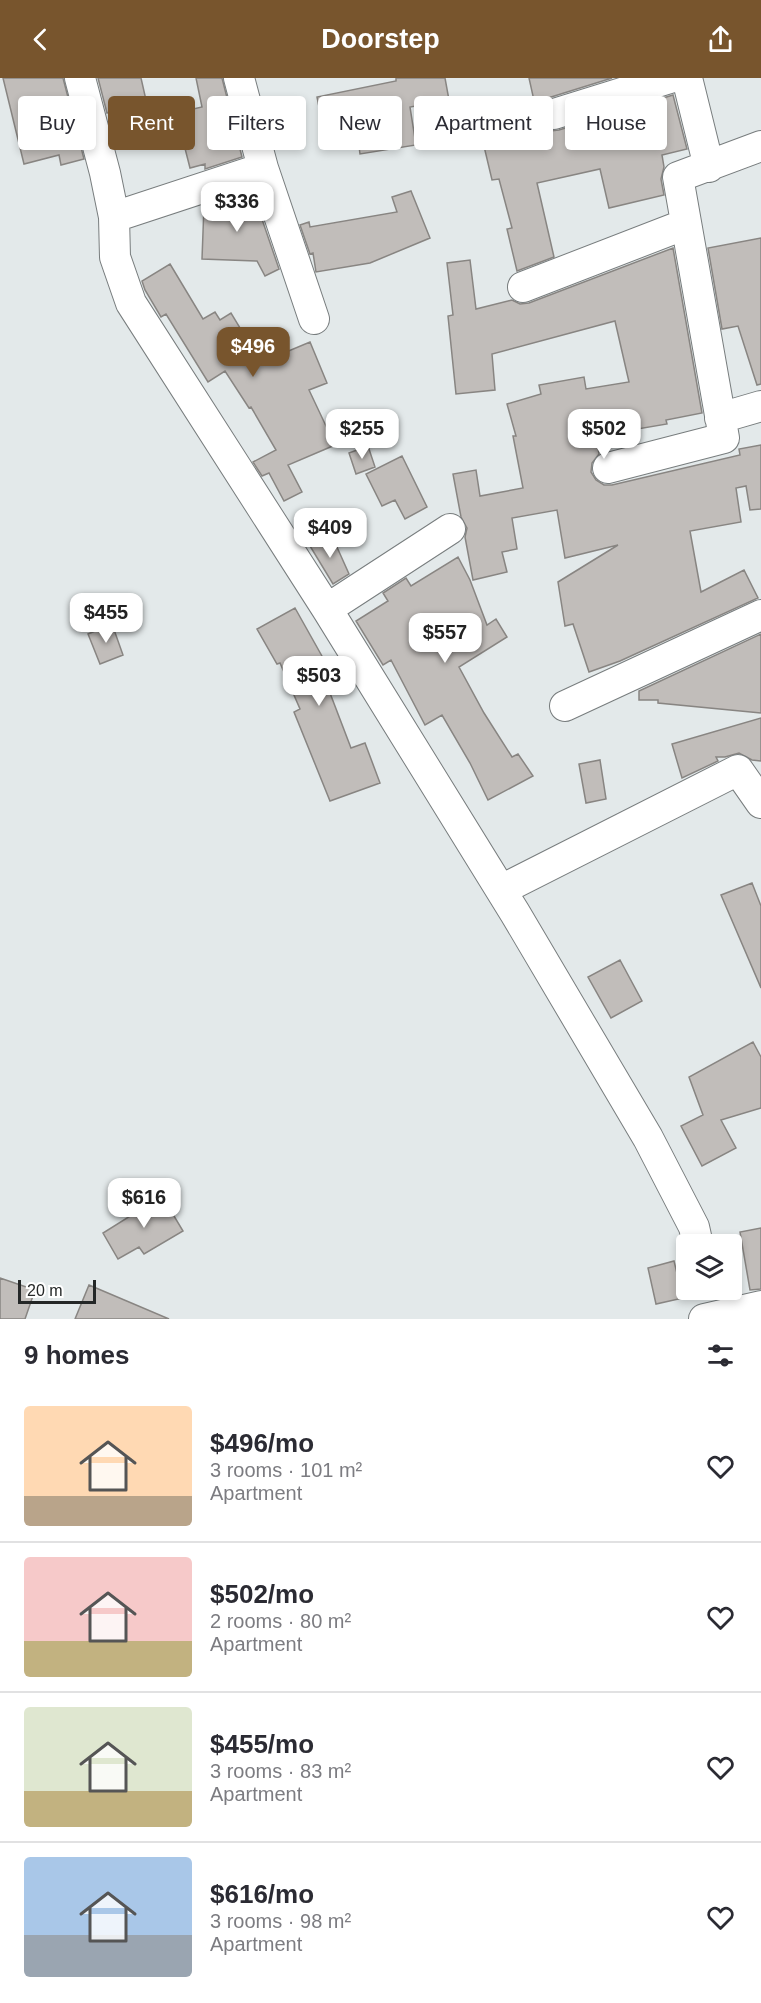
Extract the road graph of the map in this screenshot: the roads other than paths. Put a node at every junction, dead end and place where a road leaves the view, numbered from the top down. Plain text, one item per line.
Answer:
1 (80, 78) edge
2 (239, 78) edge
3 (670, 78) edge
4 (687, 78) edge
5 (554, 114) dead end
6 (761, 146) edge
7 (709, 167) junction
8 (263, 168) junction
9 (114, 217) junction
10 (686, 224) junction
11 (523, 287) dead end
12 (314, 319) dead end
13 (761, 406) edge
14 (720, 418) junction
15 (608, 468) dead end
16 (450, 529) dead end
17 (327, 609) junction
18 (761, 615) edge
19 (565, 706) dead end
20 (761, 803) edge
21 (501, 890) junction
22 (696, 1234) edge
23 (761, 1306) edge
24 (707, 1308) edge

1 - 9 street
2 - 8 street
3 - 5 street
4 - 7 street
6 - 7 street
7 - 10 street
8 - 9 street
8 - 12 street
9 - 17 street
10 - 11 street
10 - 14 street
13 - 14 street
14 - 15 street
16 - 17 street
17 - 21 street
18 - 19 street
20 - 21 street
21 - 22 street
23 - 24 street

